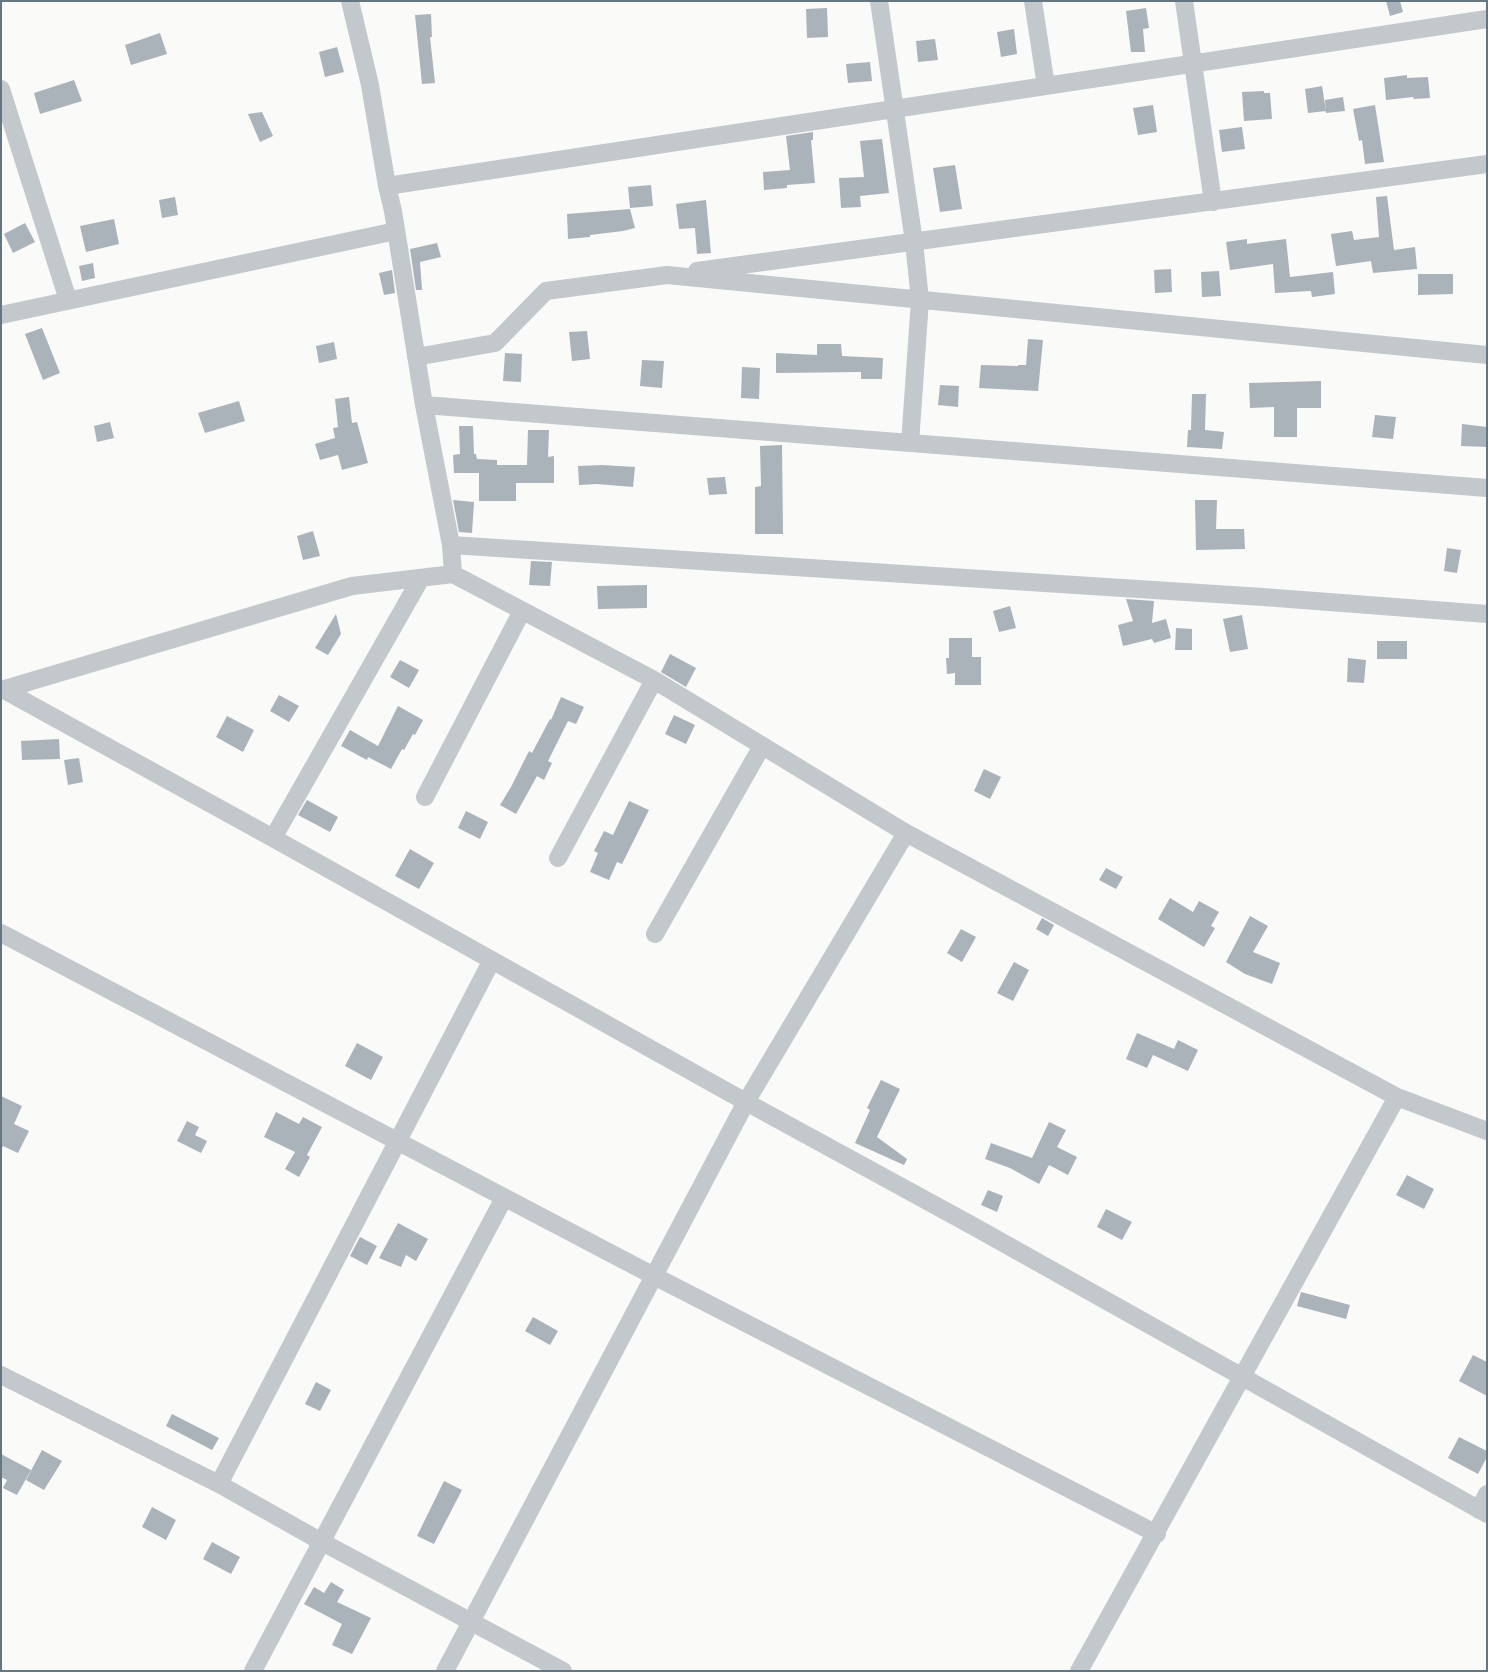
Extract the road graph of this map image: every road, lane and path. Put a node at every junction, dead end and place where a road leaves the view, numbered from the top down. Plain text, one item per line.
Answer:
1 (350, 1) edge
2 (879, 1) edge
3 (1034, 1) edge
4 (1184, 1) edge
5 (1487, 19) edge
6 (1194, 63) junction
7 (1046, 86) junction
8 (1, 89) edge
9 (894, 109) junction
10 (1487, 164) edge
11 (387, 186) junction
12 (1212, 202) junction
13 (396, 232) junction
14 (914, 242) junction
15 (667, 275) junction
16 (68, 300) junction
17 (920, 300) junction
18 (1, 315) edge
19 (1487, 354) edge
20 (416, 357) junction
21 (424, 405) junction
22 (910, 443) junction
23 (1487, 488) edge
24 (451, 545) junction
25 (453, 574) junction
26 (421, 578) junction
27 (522, 611) junction
28 (1487, 614) edge
29 (654, 680) junction
30 (2, 690) edge
31 (762, 746) junction
32 (425, 797) dead end
33 (906, 833) junction
34 (273, 838) junction
35 (558, 858) dead end
36 (1, 933) edge
37 (655, 934) dead end
38 (492, 960) junction
39 (1397, 1097) junction
40 (746, 1102) junction
41 (1487, 1131) edge
42 (397, 1142) junction
43 (504, 1198) junction
44 (654, 1276) junction
45 (1, 1375) edge
46 (1241, 1376) junction
47 (219, 1484) junction
48 (1484, 1506) edge
49 (1156, 1534) junction
50 (322, 1542) junction
51 (471, 1622) junction
52 (253, 1671) edge
53 (445, 1671) edge
54 (563, 1671) edge
55 (1080, 1671) edge

1 - 11 street
2 - 9 street
3 - 7 street
4 - 6 street
5 - 6 street
6 - 7 street
6 - 12 street
7 - 9 street
8 - 16 street
9 - 11 street
9 - 14 street
10 - 12 street
11 - 13 street
12 - 14 street
13 - 16 street
13 - 20 street
14 - 15 street
14 - 17 street
15 - 17 street
15 - 20 street
16 - 18 street
17 - 19 street
17 - 22 street
20 - 21 street
21 - 22 street
21 - 24 street
22 - 23 street
24 - 25 street
24 - 28 street
25 - 26 street
25 - 27 street
26 - 30 street
26 - 34 street
27 - 29 street
27 - 32 street
29 - 31 street
29 - 35 street
30 - 34 street
31 - 33 street
31 - 37 street
33 - 39 street
33 - 40 street
34 - 38 street
36 - 42 street
38 - 40 street
38 - 42 street
39 - 41 street
39 - 46 street
40 - 44 street
40 - 46 street
42 - 43 street
42 - 47 street
43 - 44 street
43 - 50 street
44 - 49 street
44 - 51 street
45 - 47 street
46 - 48 street
46 - 49 street
47 - 50 street
49 - 55 street
50 - 51 street
50 - 52 street
51 - 53 street
51 - 54 street

